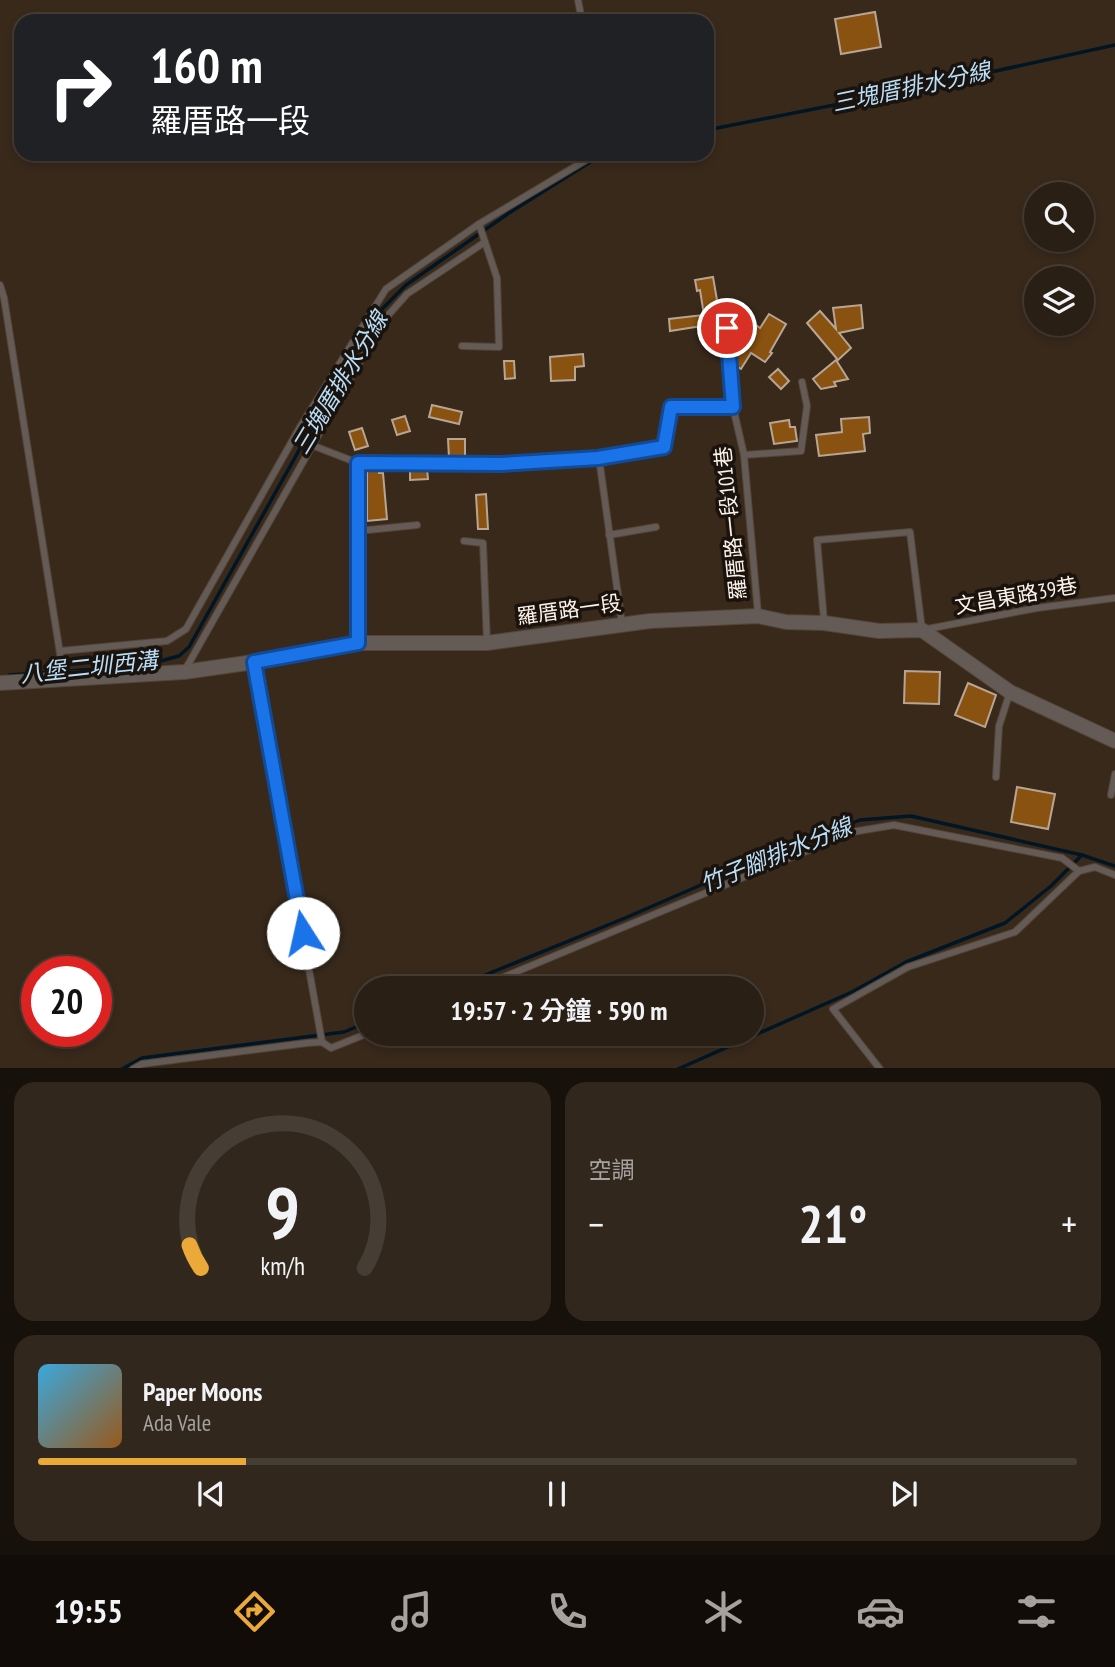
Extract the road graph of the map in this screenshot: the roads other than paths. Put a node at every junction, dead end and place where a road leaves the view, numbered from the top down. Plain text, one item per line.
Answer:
1 (584, 161) edge
2 (479, 224) junction
3 (485, 242) junction
4 (0, 285) edge
5 (725, 302) dead end
6 (462, 346) dead end
7 (802, 382) dead end
8 (733, 407) junction
9 (298, 435) junction
10 (311, 444) junction
11 (744, 455) junction
12 (598, 458) junction
13 (358, 463) junction
14 (416, 525) dead end
15 (656, 527) dead end
16 (358, 531) junction
17 (609, 535) junction
18 (464, 541) dead end
19 (1115, 600) edge
20 (758, 616) junction
21 (824, 622) junction
22 (622, 624) junction
23 (922, 630) junction
24 (358, 643) junction
25 (487, 643) junction
26 (60, 651) junction
27 (254, 662) junction
28 (184, 672) junction
29 (64, 680) junction
30 (0, 683) edge
31 (1010, 692) junction
32 (1115, 741) edge
33 (1115, 774) edge
34 (996, 777) dead end
35 (1111, 795) dead end
36 (1079, 871) junction
37 (1115, 875) edge
38 (506, 976) edge
39 (354, 1039) edge
40 (322, 1042) junction
41 (135, 1068) edge
42 (879, 1068) edge

1 - 2 lane
2 - 3 lane
2 - 9 lane
3 - 6 lane
3 - 10 lane
4 - 26 lane
5 - 8 lane, 羅厝路一段101巷
7 - 11 lane
8 - 11 lane, 羅厝路一段101巷
8 - 12 lane
9 - 10 lane
9 - 26 lane
10 - 13 lane
10 - 28 lane
11 - 20 lane, 羅厝路一段101巷
12 - 13 lane
12 - 17 lane
13 - 16 street
14 - 16 lane
15 - 17 lane
16 - 24 street
17 - 22 lane
18 - 25 lane
19 - 23 lane, 文昌東路39巷
20 - 21 street, 羅厝路一段
20 - 22 street, 羅厝路一段
21 - 23 street, 羅厝路一段
21 - 23 lane
22 - 25 street, 羅厝路一段
23 - 31 street
24 - 25 street, 羅厝路一段
24 - 27 street, 羅厝路一段
26 - 29 lane
27 - 28 street, 羅厝路一段
27 - 40 lane
28 - 29 street, 羅厝路一段
29 - 30 street, 羅厝路一段
31 - 32 street
31 - 34 lane
33 - 35 lane
36 - 37 lane
36 - 38 lane
36 - 42 lane
39 - 40 lane
40 - 41 lane

